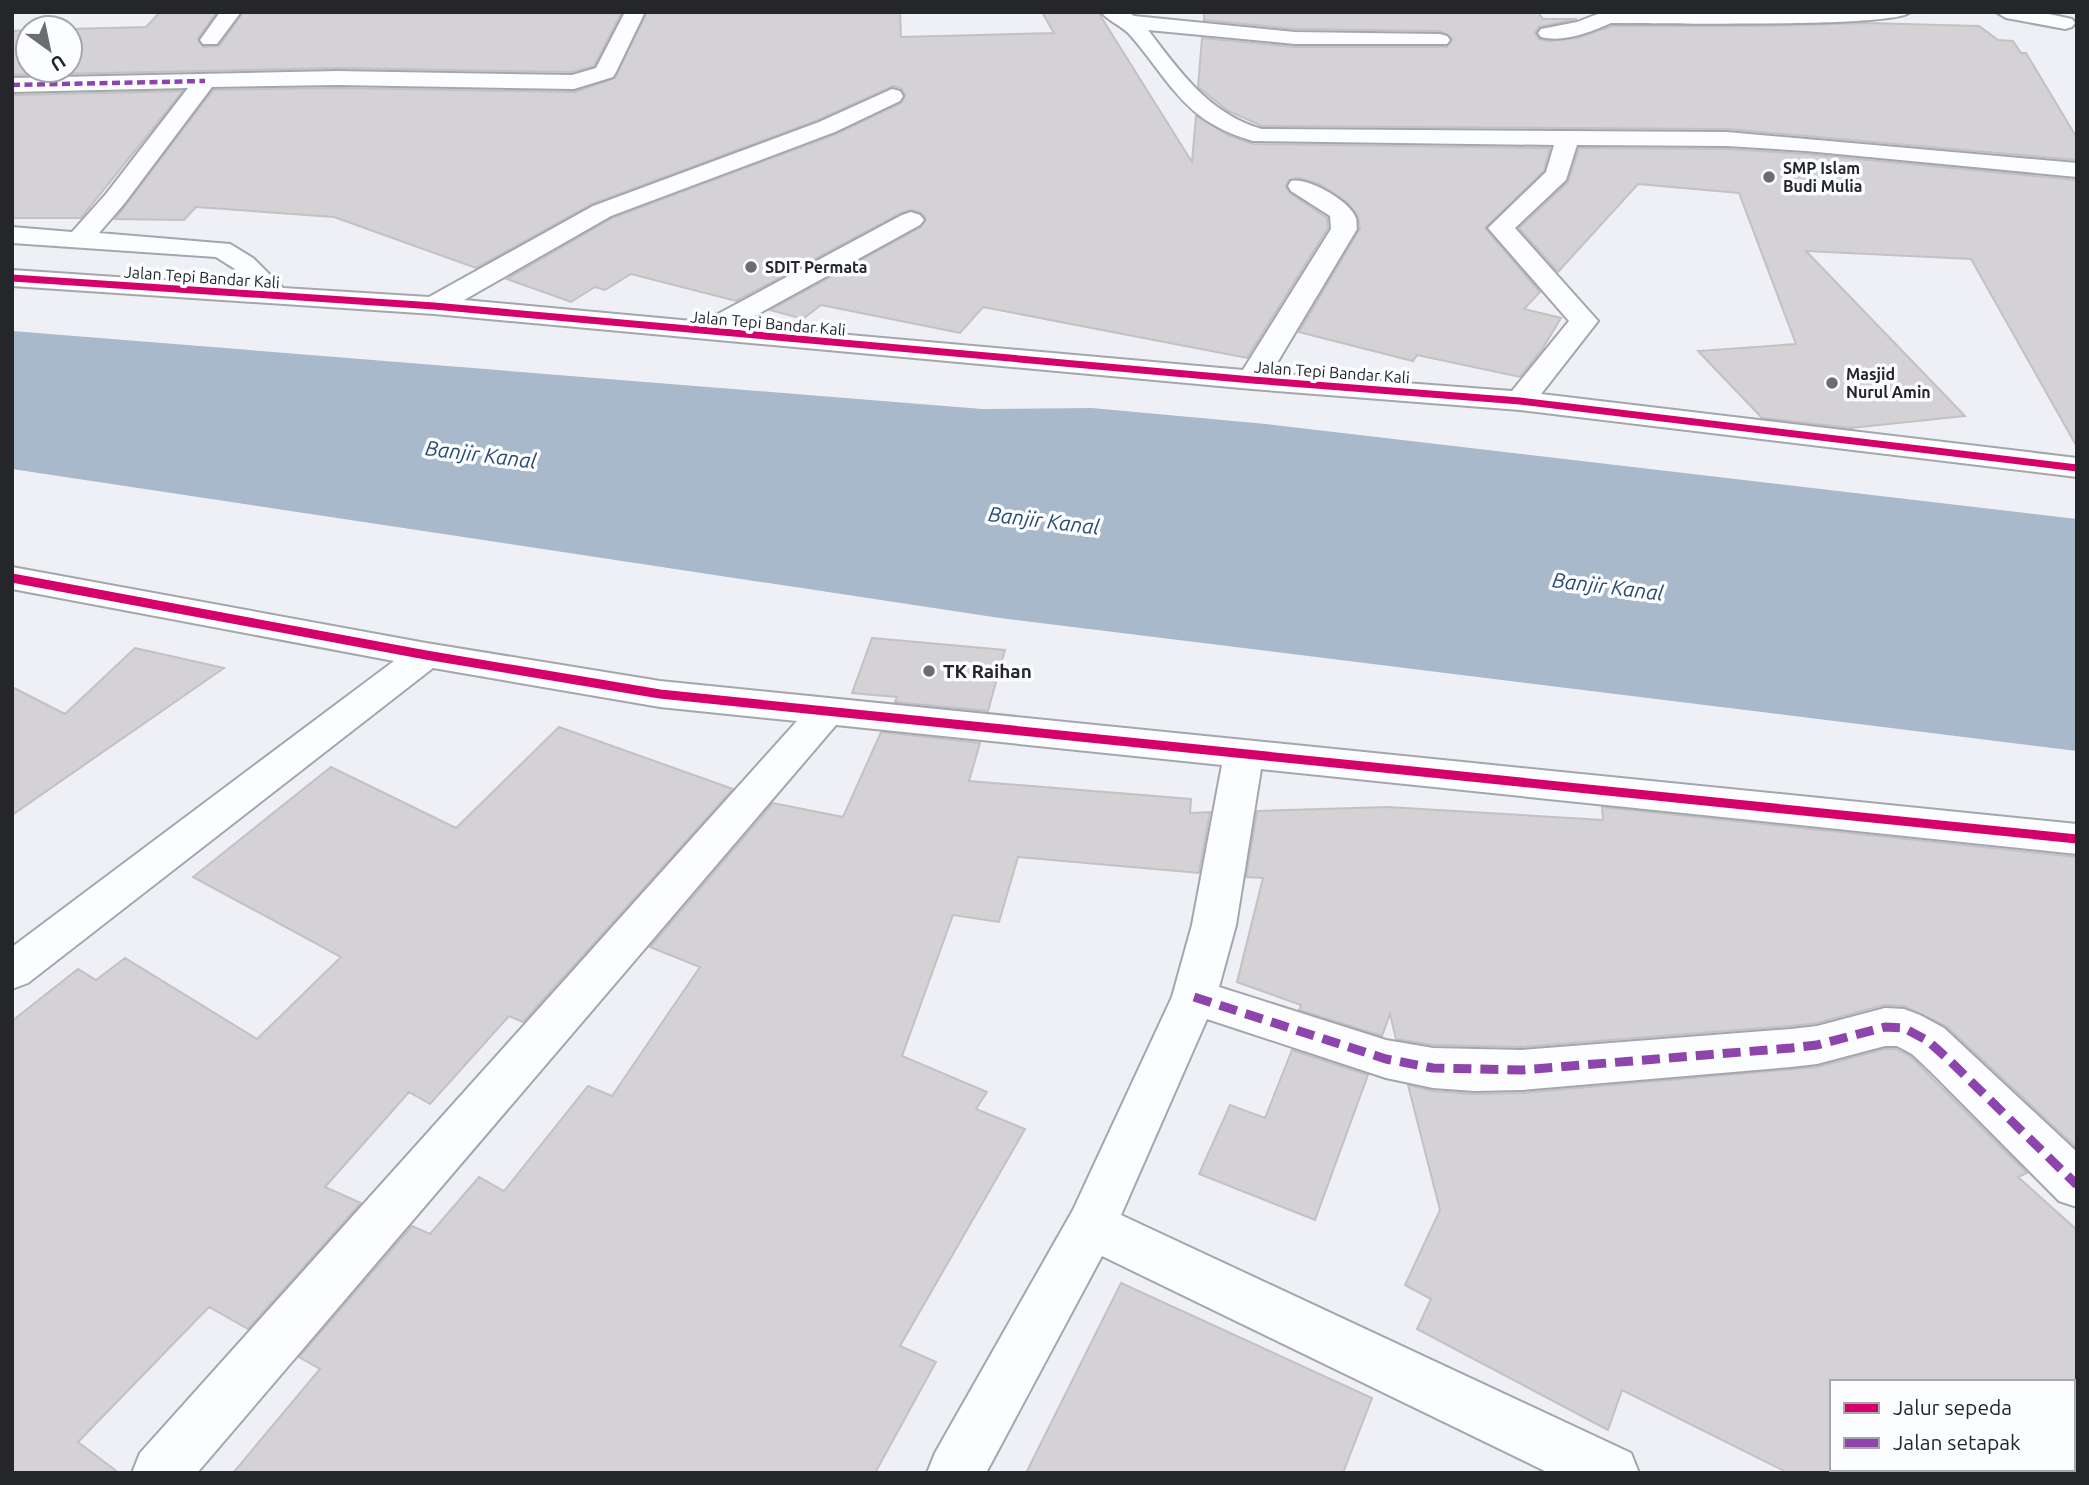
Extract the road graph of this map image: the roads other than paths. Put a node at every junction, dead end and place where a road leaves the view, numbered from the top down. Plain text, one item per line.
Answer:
1 (231, 12) edge
2 (635, 12) edge
3 (1111, 12) edge
4 (1900, 12) edge
5 (2007, 12) edge
6 (1605, 14) edge
7 (1762, 14) edge
8 (1132, 22) junction
9 (2070, 24) edge
10 (1548, 33) dead end
11 (210, 40) dead end
12 (1440, 40) dead end
13 (205, 81) junction
14 (12, 85) edge
15 (892, 96) dead end
16 (1568, 137) junction
17 (2077, 170) edge
18 (1300, 186) dead end
19 (911, 220) dead end
20 (12, 235) edge
21 (79, 240) junction
22 (12, 278) edge
23 (276, 296) junction
24 (434, 306) junction
25 (705, 332) junction
26 (1252, 380) junction
27 (1520, 401) junction
28 (2077, 468) edge
29 (12, 578) edge
30 (426, 655) junction
31 (827, 711) junction
32 (1244, 752) junction
33 (2077, 839) edge
34 (13, 969) edge
35 (1194, 997) junction
36 (2077, 1185) edge
37 (1091, 1226) junction
38 (160, 1473) edge
39 (955, 1473) edge
40 (1611, 1473) edge

1 - 11 street
2 - 13 street
3 - 8 street
4 - 7 street
5 - 9 street
6 - 7 street
6 - 10 street
8 - 12 street
8 - 16 street
13 - 14 street
13 - 21 street
15 - 24 street
16 - 17 street
16 - 27 street
18 - 26 street
19 - 25 street
20 - 21 street
21 - 23 street
22 - 23 street, Jalan Tepi Bandar Kali
23 - 24 street, Jalan Tepi Bandar Kali
24 - 25 street, Jalan Tepi Bandar Kali
25 - 26 street, Jalan Tepi Bandar Kali
26 - 27 street, Jalan Tepi Bandar Kali
27 - 28 street, Jalan Tepi Bandar Kali
29 - 30 street
30 - 31 street
30 - 34 street
31 - 32 street
31 - 38 street
32 - 33 street
32 - 35 street
35 - 36 street
35 - 37 street
37 - 39 street
37 - 40 street

